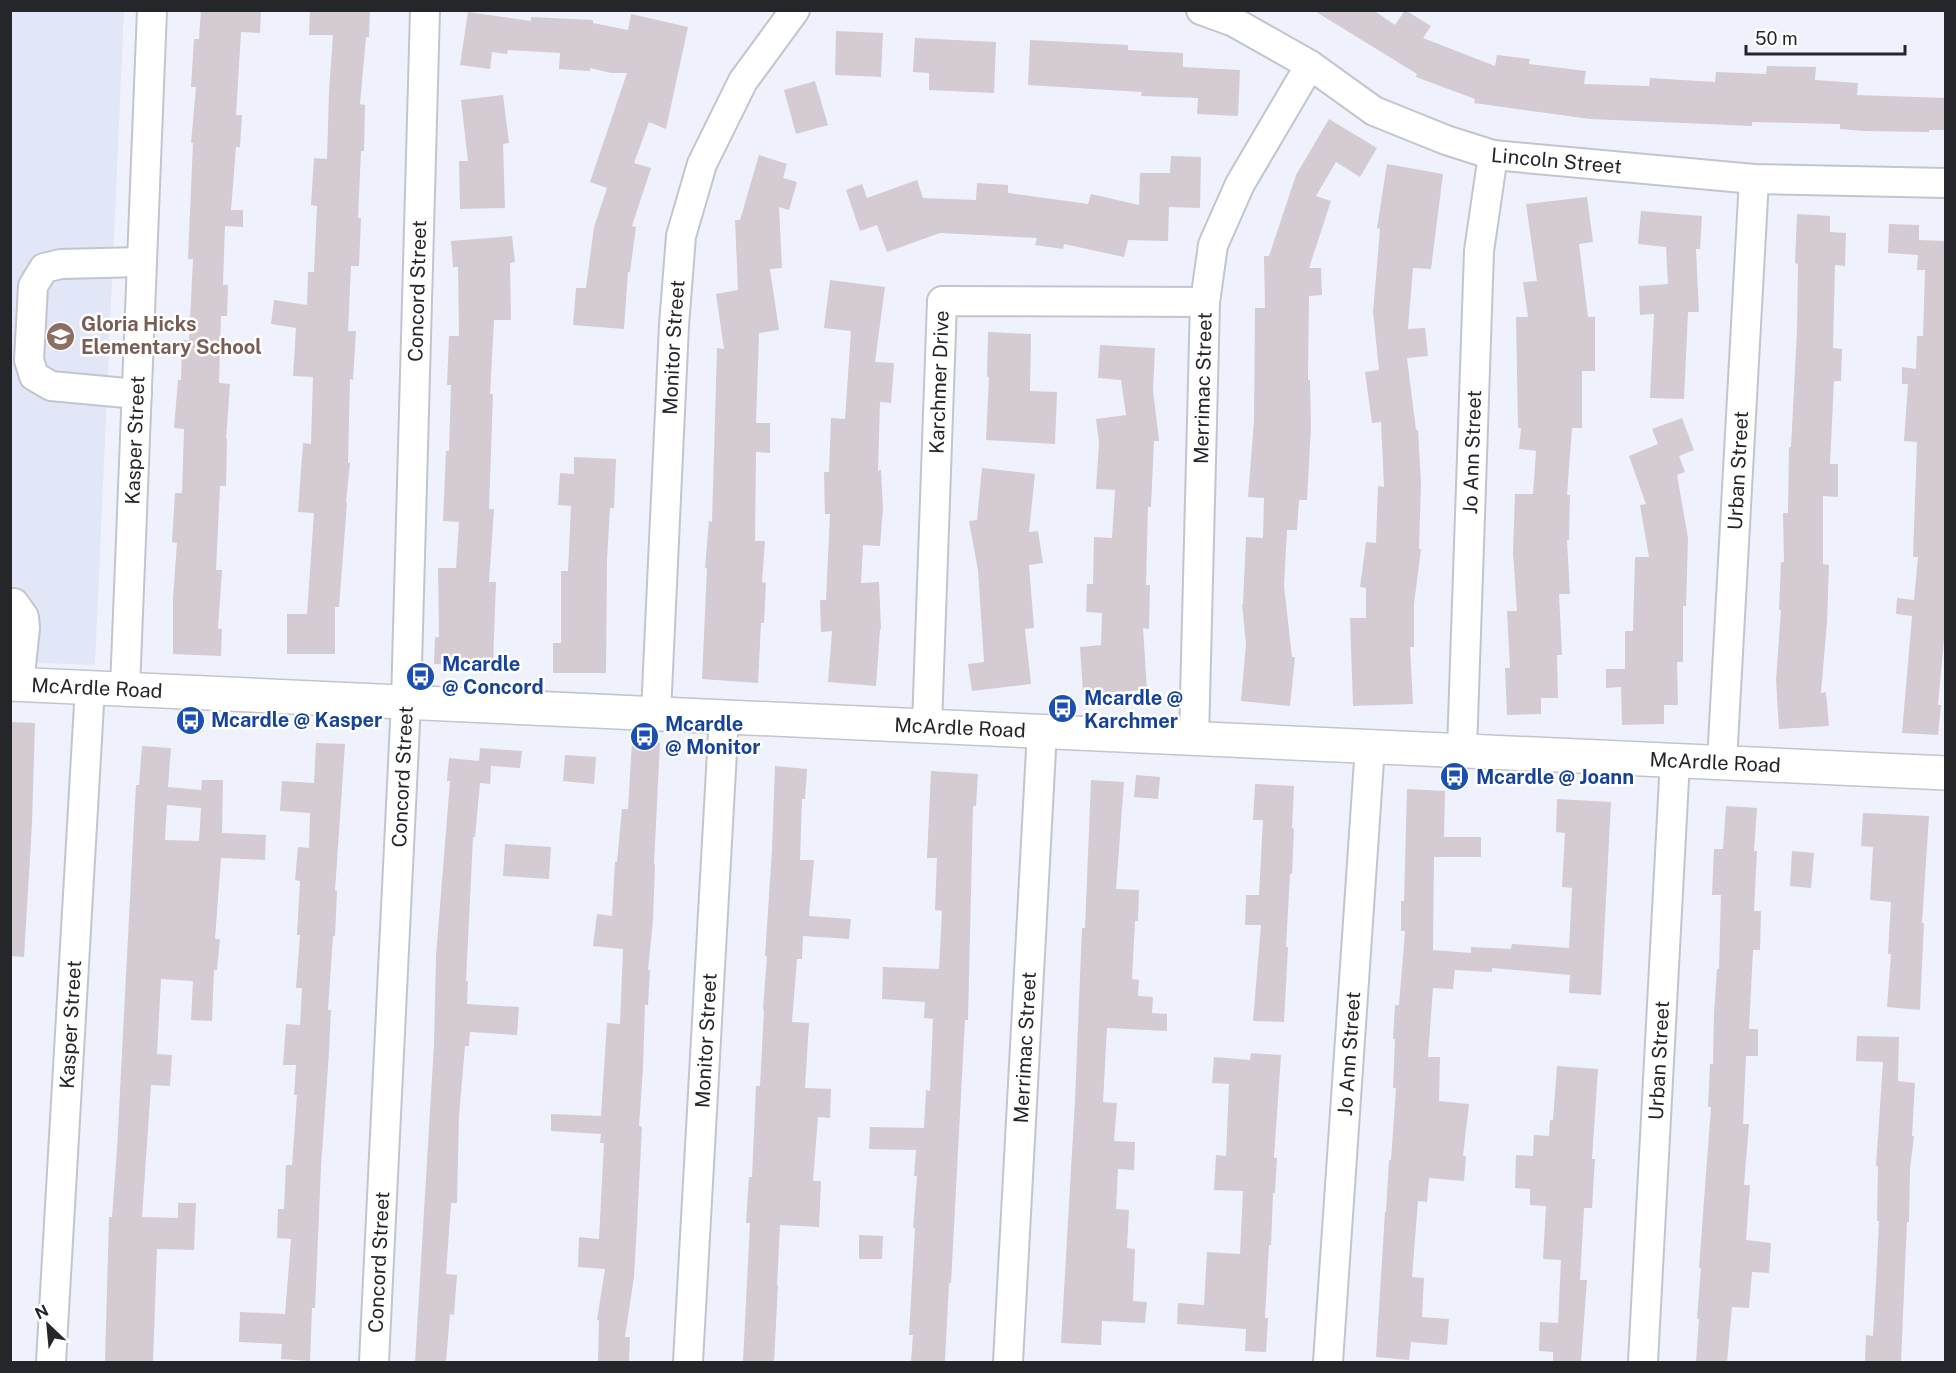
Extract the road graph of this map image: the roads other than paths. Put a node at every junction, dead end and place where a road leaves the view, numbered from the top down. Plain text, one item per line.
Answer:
1 (152, 10) edge
2 (425, 10) edge
3 (795, 10) edge
4 (1201, 10) edge
5 (1310, 64) junction
6 (1493, 155) junction
7 (1754, 179) junction
8 (1946, 183) edge
9 (142, 262) junction
10 (1205, 302) junction
11 (137, 394) junction
12 (10, 603) edge
13 (15, 684) edge
14 (90, 687) junction
15 (125, 689) junction
16 (406, 702) junction
17 (656, 713) junction
18 (724, 716) junction
19 (927, 726) junction
20 (1042, 731) junction
21 (1194, 738) junction
22 (1370, 746) junction
23 (1462, 750) junction
24 (1675, 760) junction
25 (1722, 762) junction
26 (1946, 773) edge
27 (51, 1362) edge
28 (374, 1362) edge
29 (688, 1362) edge
30 (1008, 1362) edge
31 (1328, 1362) edge
32 (1643, 1362) edge

1 - 9 street, Kasper Street
2 - 16 street, Concord Street
3 - 17 street, Monitor Street
4 - 5 street, Lincoln Street
5 - 6 street, Lincoln Street
5 - 10 street, Merrimac Street
6 - 7 street, Lincoln Street
6 - 23 street, Jo Ann Street
7 - 8 street, Lincoln Street
7 - 25 street, Urban Street
9 - 11 street, Kasper Street
9 - 11 street
10 - 19 street, Karchmer Drive
10 - 21 street, Merrimac Street
11 - 15 street, Kasper Street
12 - 13 street
13 - 14 main road, McArdle Road
14 - 15 main road, McArdle Road
14 - 27 street, Kasper Street
15 - 16 main road, McArdle Road
16 - 17 main road, McArdle Road
16 - 28 street, Concord Street
17 - 18 main road, McArdle Road
18 - 19 main road, McArdle Road
18 - 29 street, Monitor Street
19 - 20 main road, McArdle Road
20 - 21 main road, McArdle Road
20 - 30 street, Merrimac Street
21 - 22 main road, McArdle Road
22 - 23 main road, McArdle Road
22 - 31 street, Jo Ann Street
23 - 24 main road, McArdle Road
24 - 25 main road, McArdle Road
24 - 32 street, Urban Street
25 - 26 main road, McArdle Road

